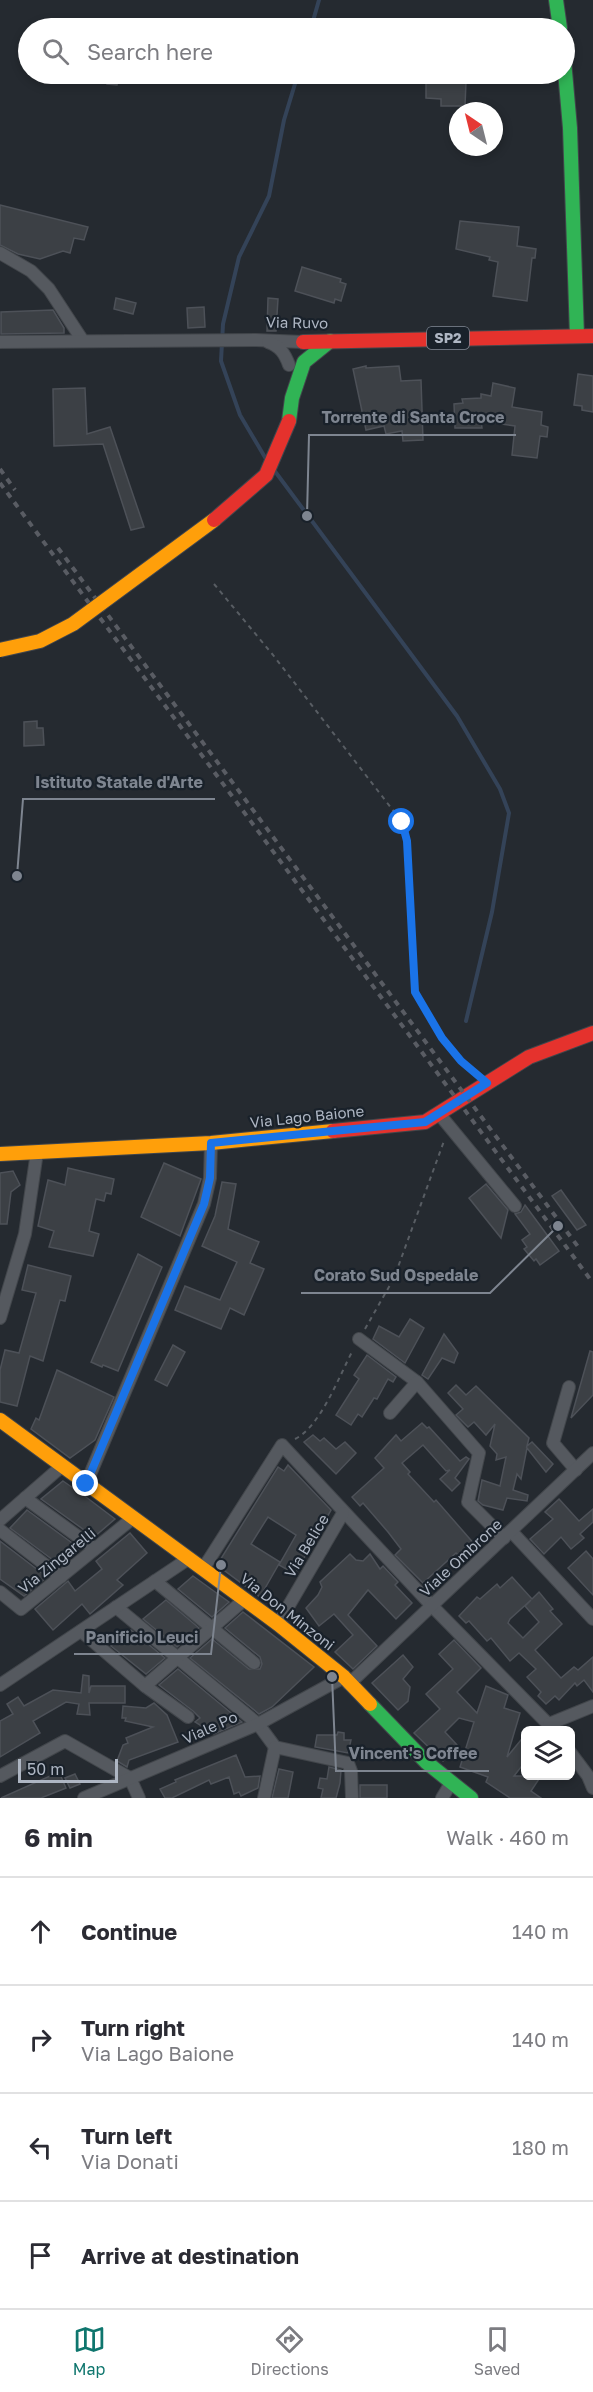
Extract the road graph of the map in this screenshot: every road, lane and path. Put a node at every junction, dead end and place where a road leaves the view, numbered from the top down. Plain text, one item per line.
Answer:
1 (556, 0) edge
2 (559, 18) edge
3 (566, 84) edge
4 (0, 253) edge
5 (577, 336) junction
6 (593, 336) edge
7 (259, 340) junction
8 (330, 340) junction
9 (83, 341) junction
10 (0, 342) edge
11 (303, 342) junction
12 (593, 342) edge
13 (296, 364) junction
14 (214, 584) dead end
15 (0, 650) edge
16 (593, 1033) edge
17 (487, 1083) junction
18 (440, 1115) junction
19 (449, 1128) junction
20 (211, 1143) junction
21 (38, 1152) junction
22 (0, 1154) edge
23 (515, 1206) dead end
24 (0, 1318) edge
25 (359, 1339) junction
26 (417, 1382) junction
27 (569, 1387) dead end
28 (390, 1413) dead end
29 (0, 1420) edge
30 (282, 1445) junction
31 (593, 1453) edge
32 (62, 1466) junction
33 (576, 1470) junction
34 (86, 1484) junction
35 (25, 1498) junction
36 (343, 1513) junction
37 (133, 1518) junction
38 (0, 1520) edge
39 (0, 1530) edge
40 (507, 1534) junction
41 (95, 1549) junction
42 (188, 1559) junction
43 (203, 1569) junction
44 (61, 1577) junction
45 (155, 1581) junction
46 (0, 1592) edge
47 (244, 1600) junction
48 (432, 1606) junction
49 (116, 1607) junction
50 (593, 1619) edge
51 (278, 1624) junction
52 (213, 1629) junction
53 (81, 1630) junction
54 (179, 1658) junction
55 (254, 1663) dead end
56 (346, 1681) junction
57 (0, 1685) edge
58 (145, 1686) junction
59 (593, 1706) edge
60 (188, 1717) dead end
61 (258, 1724) junction
62 (551, 1726) edge
63 (554, 1726) edge
64 (275, 1747) junction
65 (575, 1759) edge
66 (0, 1776) edge
67 (129, 1778) junction
68 (451, 1783) junction
69 (593, 1788) edge
70 (84, 1798) edge
71 (139, 1798) edge
72 (264, 1798) edge
73 (352, 1798) edge
74 (442, 1798) edge
75 (471, 1798) edge

1 - 2 street
3 - 5 street
4 - 9 street
5 - 6 street, Via Ruvo / SP2
5 - 8 street, Via Ruvo / SP2
5 - 12 street
7 - 9 street, Via Ruvo
7 - 11 street, Via Ruvo
7 - 13 street
8 - 11 street, Via Ruvo / SP2
8 - 13 street
9 - 10 street, Via Ruvo
11 - 13 street
13 - 15 street, bridge
14 - 17 path
16 - 17 street, Via Lago Baione
17 - 18 street, Via Lago Baione
18 - 19 street
18 - 20 street, Via Lago Baione
19 - 23 street
19 - 25 path
20 - 21 street, Via Lago Baione
20 - 34 street
21 - 22 street, Via Lago Baione
21 - 24 street
25 - 26 street
25 - 30 path
26 - 28 street
26 - 40 street
27 - 33 street
29 - 32 street, Via Don Minzoni
30 - 36 street
30 - 43 street
31 - 33 street, Viale Ombrone
32 - 34 street, Via Don Minzoni
32 - 35 street
33 - 40 street, Viale Ombrone
34 - 37 street, Via Don Minzoni
35 - 38 street
35 - 41 street
36 - 48 street
36 - 51 street, Via Belice
37 - 41 street, Via Zingarelli
37 - 42 street, Via Don Minzoni
39 - 44 street
40 - 48 street, Viale Ombrone
40 - 50 street
41 - 44 street, Via Zingarelli
42 - 43 street, Via Don Minzoni
42 - 45 street
43 - 47 street, Via Don Minzoni
44 - 46 street, Via Zingarelli
45 - 49 street
45 - 52 street
47 - 51 street, Via Don Minzoni
47 - 52 street
48 - 56 street, Viale Ombrone
48 - 62 street
49 - 53 street
49 - 54 street
51 - 56 street, Via Don Minzoni
52 - 54 street
52 - 55 street
53 - 57 street
53 - 58 street
54 - 58 street
54 - 61 street
56 - 61 street, Viale Po
56 - 68 street, Via Don Minzoni
58 - 60 street
59 - 63 street
61 - 64 street
61 - 67 street, Viale Po
64 - 72 street
64 - 73 street
65 - 69 street
66 - 67 street
67 - 70 street, Viale Po
67 - 71 street
68 - 74 street
68 - 75 street, Via Don Minzoni

